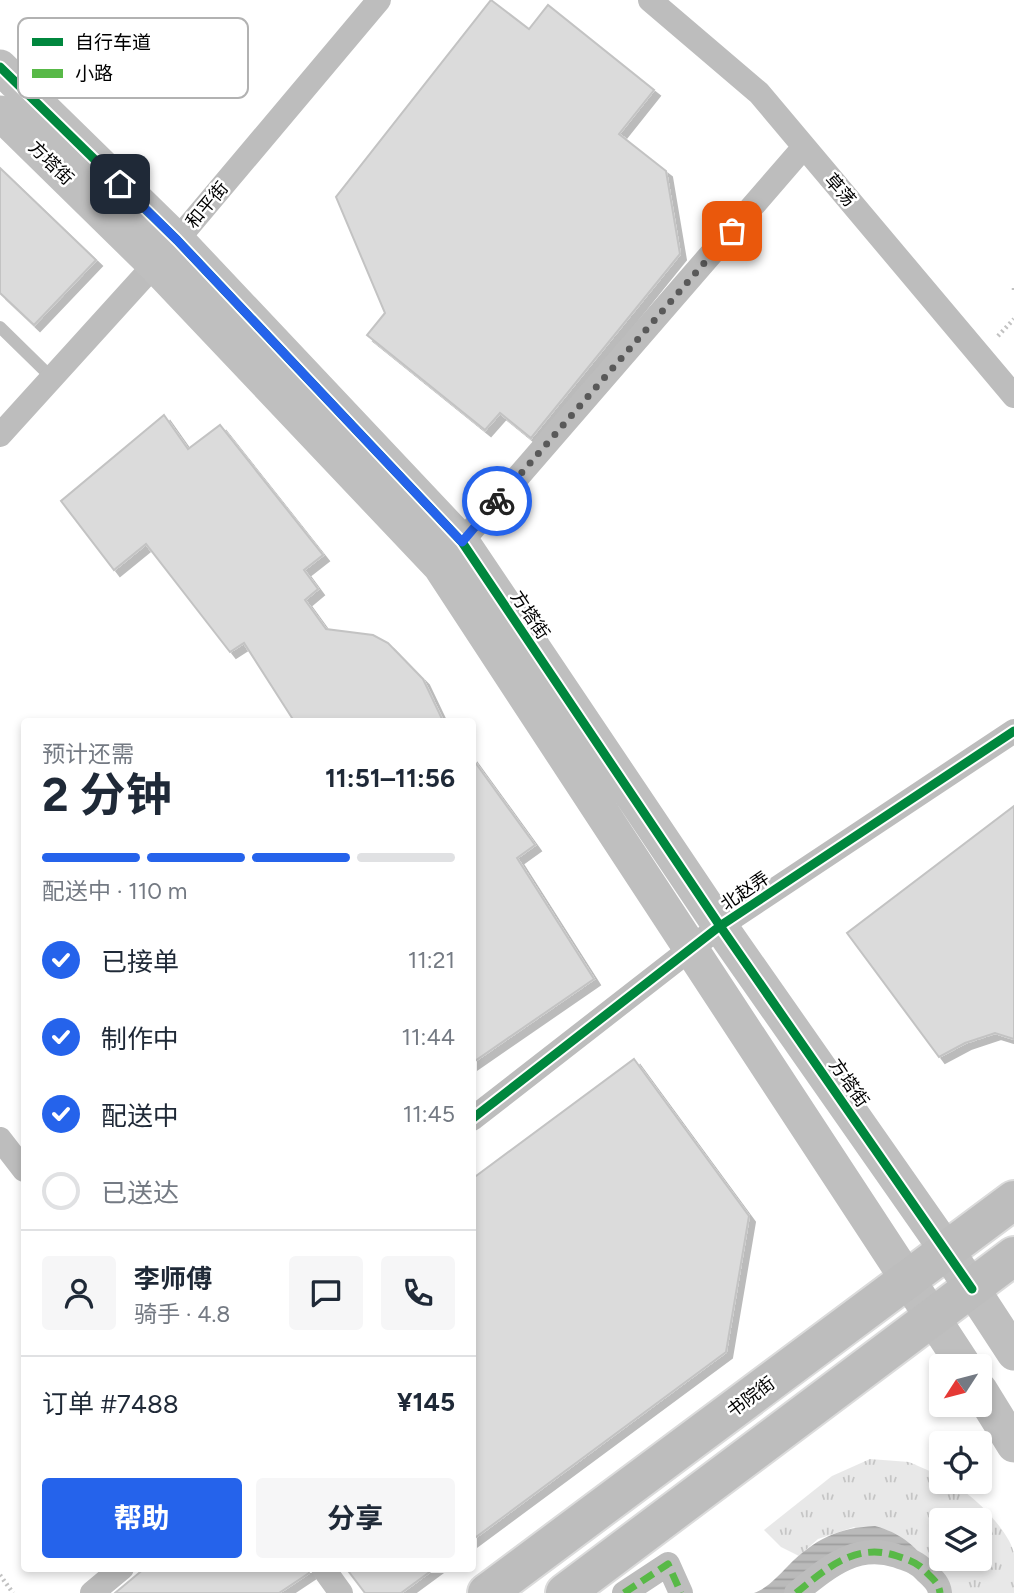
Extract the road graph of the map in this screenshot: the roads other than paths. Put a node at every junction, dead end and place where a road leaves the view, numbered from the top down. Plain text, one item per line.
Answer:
1 (379, 0) edge
2 (650, 0) edge
3 (0, 67) edge
4 (18, 87) edge
5 (28, 98) edge
6 (0, 113) edge
7 (803, 148) junction
8 (166, 252) junction
9 (0, 327) edge
10 (51, 377) junction
11 (1014, 396) edge
12 (0, 435) edge
13 (451, 554) junction
14 (1014, 731) edge
15 (720, 926) junction
16 (691, 948) junction
17 (476, 1116) edge
18 (0, 1139) edge
19 (21, 1166) edge
20 (1014, 1200) edge
21 (948, 1252) junction
22 (1014, 1256) edge
23 (908, 1281) junction
24 (972, 1289) junction
25 (934, 1317) junction
26 (1014, 1353) edge
27 (957, 1354) edge
28 (992, 1409) edge
29 (1014, 1445) edge
30 (117, 1572) edge
31 (326, 1572) edge
32 (92, 1593) edge
33 (341, 1593) edge
34 (487, 1593) edge
35 (565, 1593) edge
36 (624, 1593) edge
37 (681, 1593) edge
38 (796, 1593) edge
39 (940, 1593) edge

1 - 8 street, 和平街
2 - 7 street, 草荡
3 - 4 street, 方塔街
5 - 8 street, 方塔街
6 - 8 street, 方塔街
7 - 11 street, 草荡
7 - 13 street
8 - 10 street, 和平街
8 - 13 street, 方塔街
9 - 10 lane
10 - 12 street, 和平街
13 - 15 street, 方塔街
13 - 16 street, 方塔街
14 - 15 street, 北赵弄
15 - 16 street, 北赵弄
15 - 21 street, 方塔街
16 - 17 street, 北赵弄
16 - 23 street, 方塔街
18 - 19 street
20 - 21 main road, 书院街
21 - 23 main road, 书院街
21 - 24 street, 方塔街
22 - 24 main road
23 - 25 street, 方塔街
23 - 34 main road, 书院街
24 - 25 main road
24 - 26 street, 方塔街
25 - 27 street, 方塔街
25 - 35 main road
28 - 29 street
30 - 32 street
31 - 33 street
36 - 37 street
38 - 39 street

